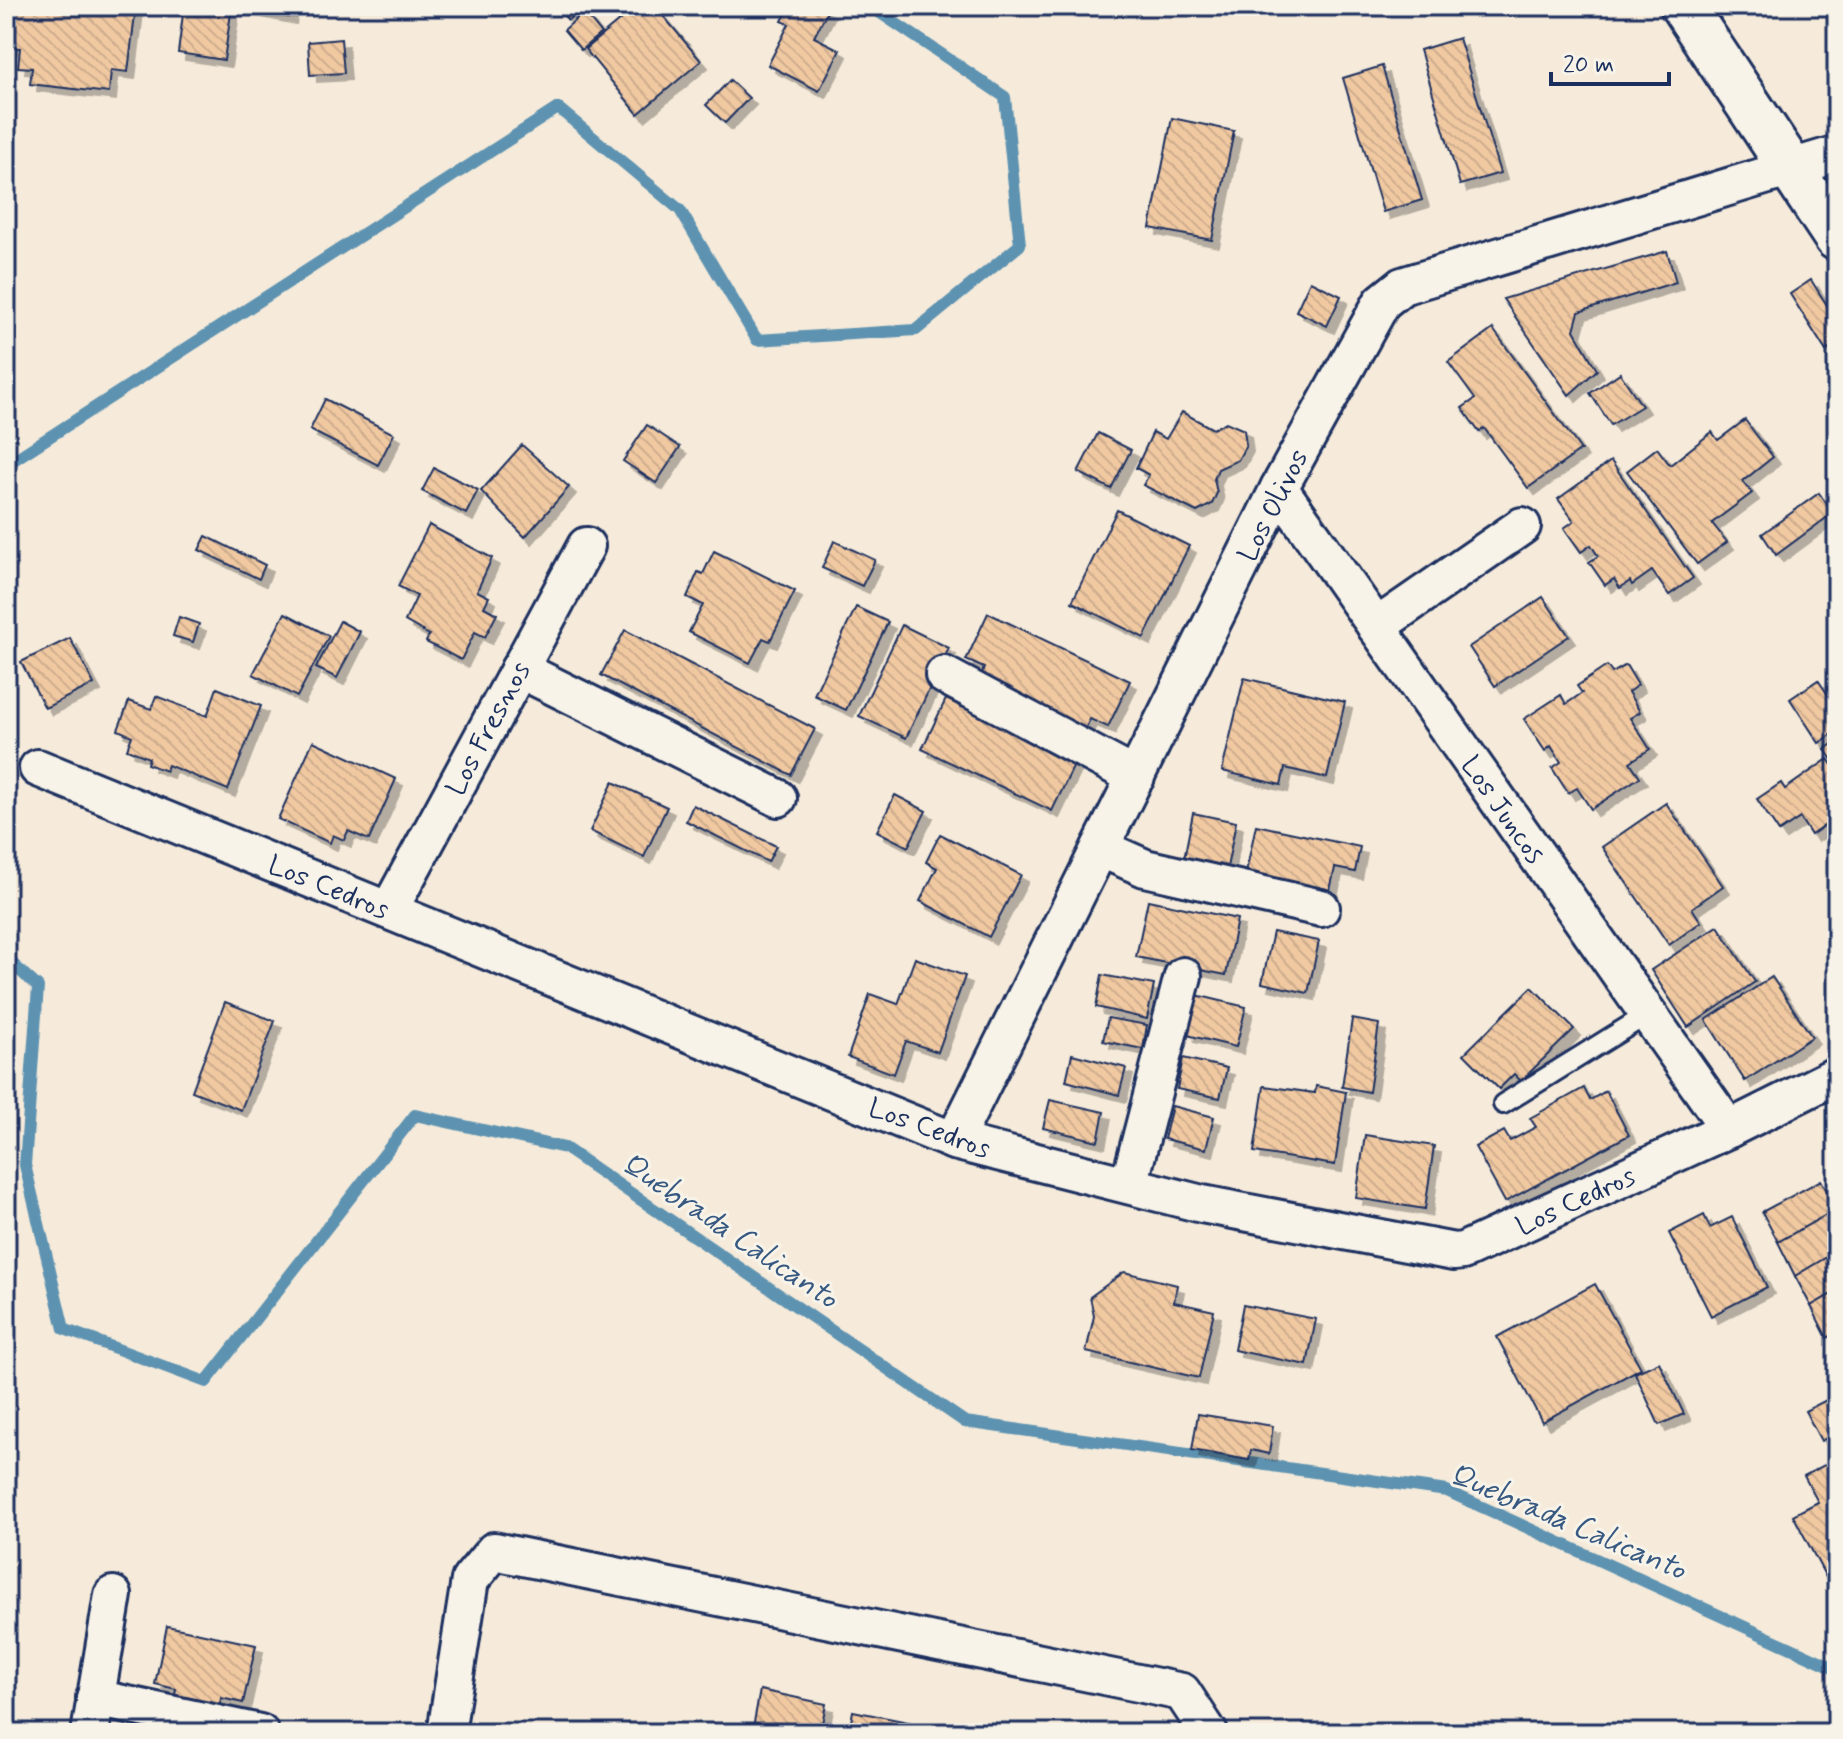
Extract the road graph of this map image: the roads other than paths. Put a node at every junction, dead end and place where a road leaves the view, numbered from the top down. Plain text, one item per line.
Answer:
1 (1683, 6) edge
2 (1837, 154) edge
3 (1789, 168) junction
4 (1837, 238) edge
5 (1279, 488) junction
6 (1522, 526) dead end
7 (586, 546) dead end
8 (1376, 627) junction
9 (519, 669) junction
10 (944, 675) dead end
11 (38, 768) dead end
12 (1136, 777) junction
13 (778, 798) dead end
14 (1100, 848) junction
15 (1321, 908) dead end
16 (389, 910) junction
17 (1183, 976) dead end
18 (1648, 1014) junction
19 (1835, 1079) edge
20 (1503, 1104) dead end
21 (1729, 1129) junction
22 (954, 1141) junction
23 (1129, 1185) junction
24 (113, 1595) dead end
25 (95, 1698) junction
26 (90, 1733) edge
27 (260, 1733) edge
28 (446, 1733) edge
29 (1209, 1733) edge

1 - 3 street
2 - 3 street, Los Olivos
3 - 4 street
3 - 5 street, Los Olivos
5 - 8 street, Los Juncos
5 - 12 street, Los Olivos
6 - 8 street
7 - 9 street, Los Fresnos
8 - 18 street, Los Juncos
9 - 13 street
9 - 16 street, Los Fresnos
10 - 12 street
11 - 16 street, Los Cedros
12 - 14 street, Los Olivos
14 - 15 street
14 - 22 street, Los Olivos
16 - 22 street, Los Cedros
17 - 23 street
18 - 20 lane
18 - 21 street, Los Juncos
19 - 21 street, Los Cedros
21 - 23 street, Los Cedros
22 - 23 street, Los Cedros
24 - 25 street
25 - 26 street
25 - 27 street
28 - 29 street

